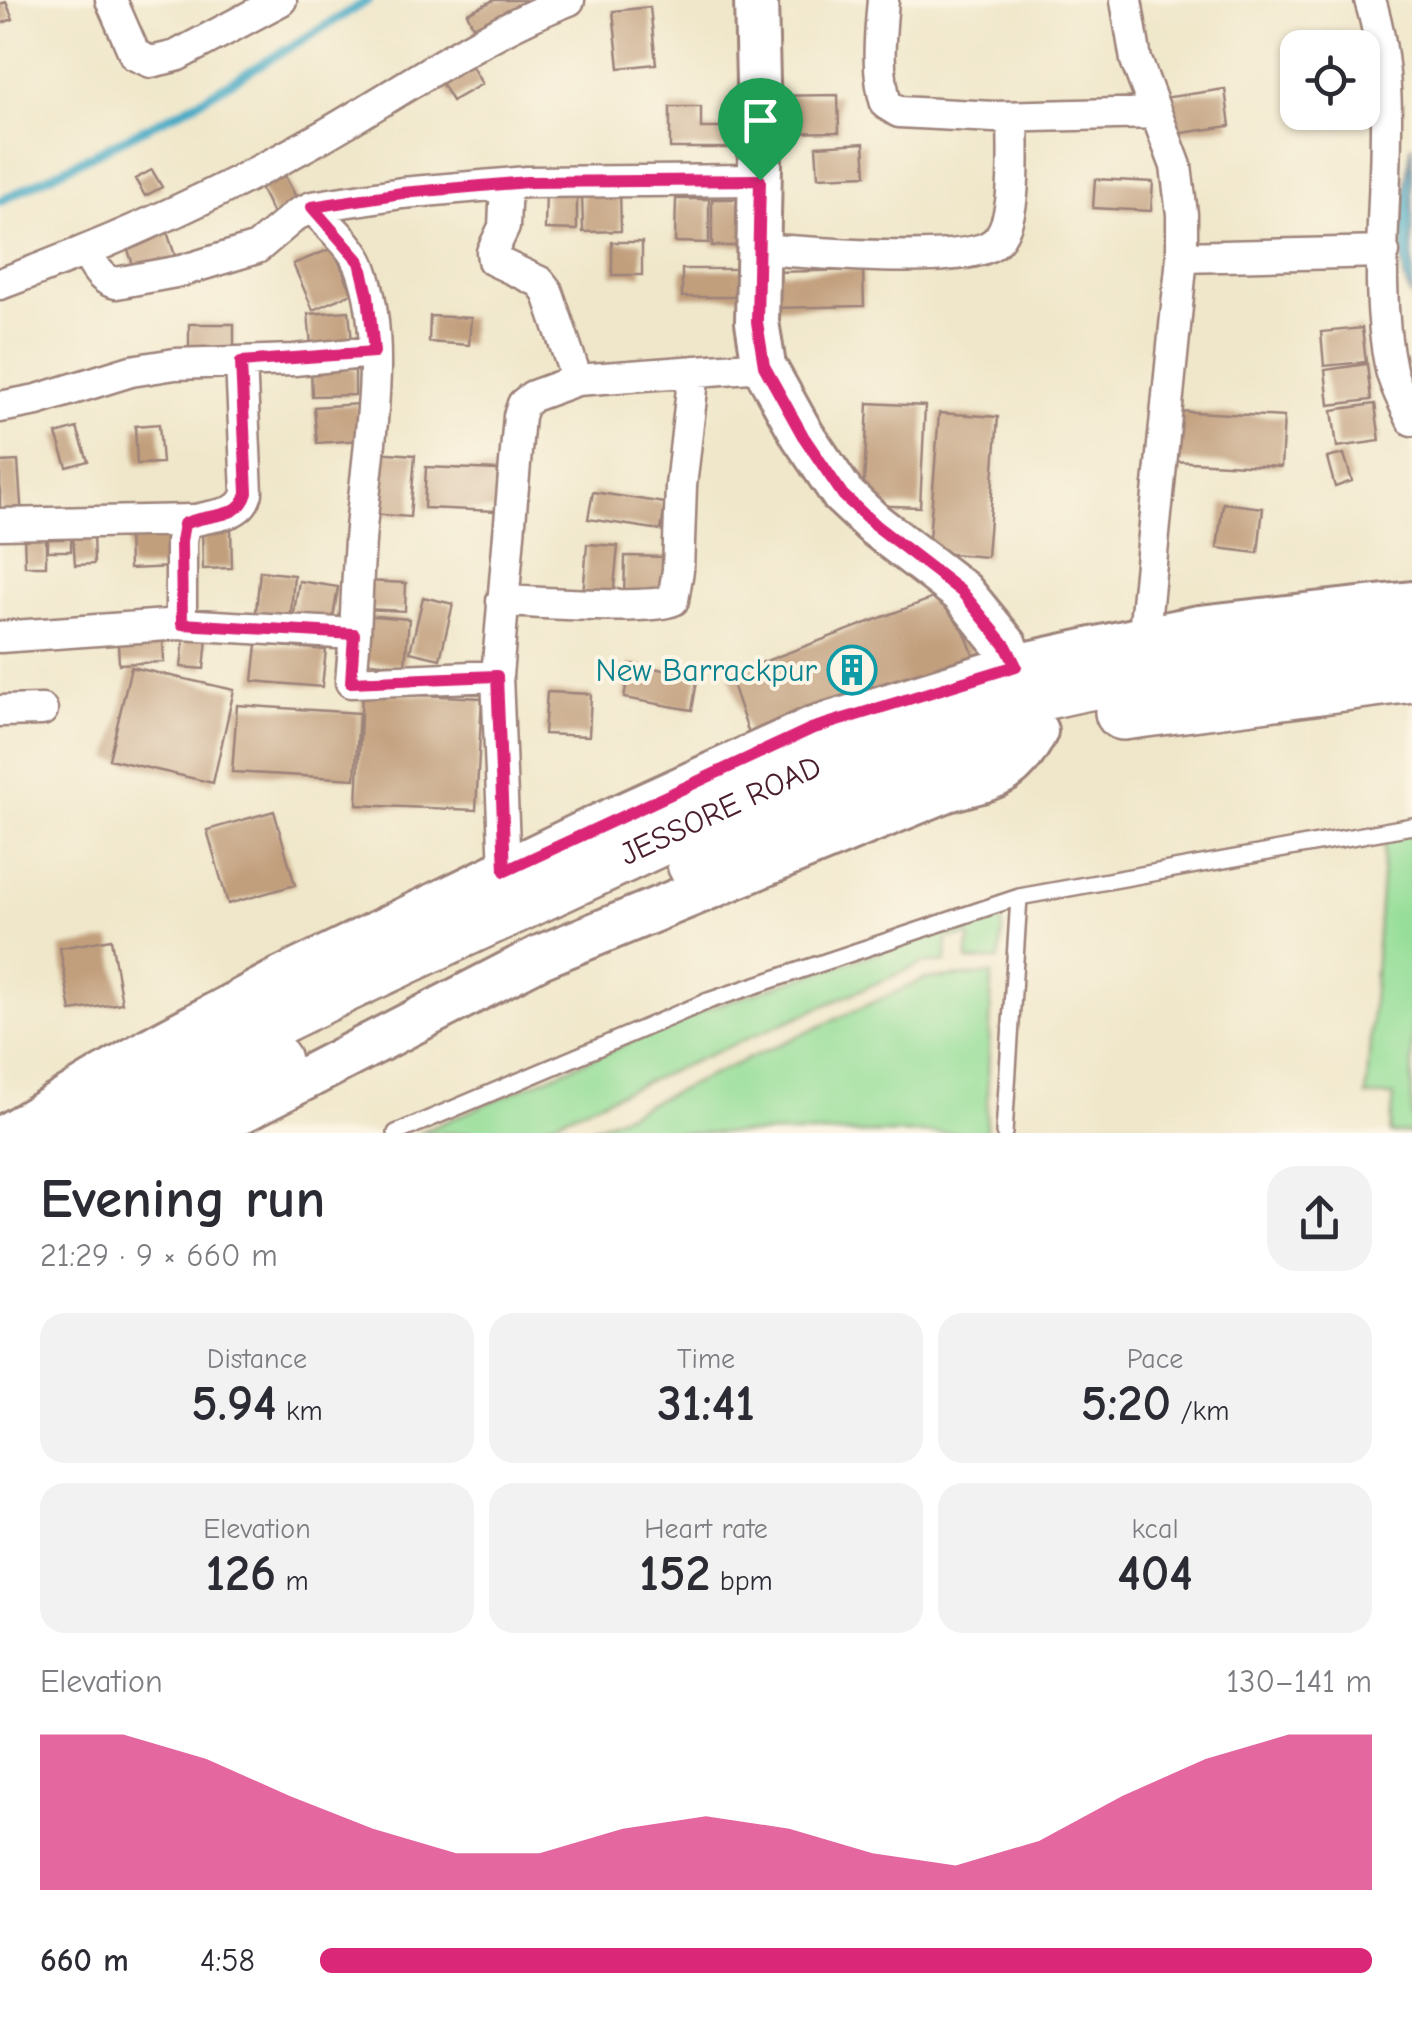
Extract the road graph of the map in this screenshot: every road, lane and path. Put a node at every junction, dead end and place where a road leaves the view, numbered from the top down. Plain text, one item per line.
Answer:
1 (111, 0) edge
2 (281, 0) edge
3 (569, 0) edge
4 (756, 0) edge
5 (883, 0) edge
6 (1126, 0) edge
7 (1370, 0) edge
8 (1399, 92) edge
9 (1156, 113) junction
10 (1014, 116) junction
11 (760, 180) junction
12 (506, 184) junction
13 (312, 207) junction
14 (757, 249) junction
15 (86, 252) junction
16 (1384, 252) junction
17 (1182, 257) junction
18 (0, 284) edge
19 (374, 352) junction
20 (241, 362) junction
21 (764, 366) junction
22 (694, 371) junction
23 (577, 380) junction
24 (0, 407) edge
25 (1412, 420) edge
26 (194, 520) junction
27 (0, 524) edge
28 (502, 601) junction
29 (1412, 604) edge
30 (182, 624) junction
31 (354, 634) junction
32 (1412, 635) edge
33 (0, 638) edge
34 (1142, 654) junction
35 (1016, 666) junction
36 (1412, 674) edge
37 (497, 676) junction
38 (42, 710) dead end
39 (0, 712) edge
40 (1036, 731) junction
41 (1412, 826) edge
42 (505, 871) junction
43 (1018, 897) junction
44 (14, 1128) edge
45 (78, 1133) edge
46 (147, 1133) edge
47 (208, 1133) edge
48 (396, 1133) edge
49 (1004, 1133) edge

1 - 2 street
3 - 15 street
4 - 11 street
5 - 10 street
6 - 9 street
7 - 8 street
8 - 16 street
9 - 10 street
9 - 17 street
10 - 14 street
11 - 12 street
11 - 14 street
12 - 13 street
12 - 23 street
13 - 15 street
13 - 19 street
14 - 21 street
15 - 18 street
16 - 17 street
16 - 25 street
17 - 34 street
19 - 20 street
19 - 31 street
20 - 24 street
20 - 26 street
21 - 22 street
21 - 35 street
22 - 23 street
22 - 28 street
23 - 28 street
26 - 27 street
26 - 30 street
28 - 37 street
29 - 34 street
30 - 31 street
30 - 33 street
31 - 37 street
32 - 34 highway, JESSORE ROAD
34 - 35 street
34 - 45 highway, JESSORE ROAD
35 - 42 street
36 - 40 highway
37 - 42 street
38 - 39 street
40 - 46 highway
40 - 47 street
41 - 43 lane
42 - 44 street
43 - 48 lane
43 - 49 lane

